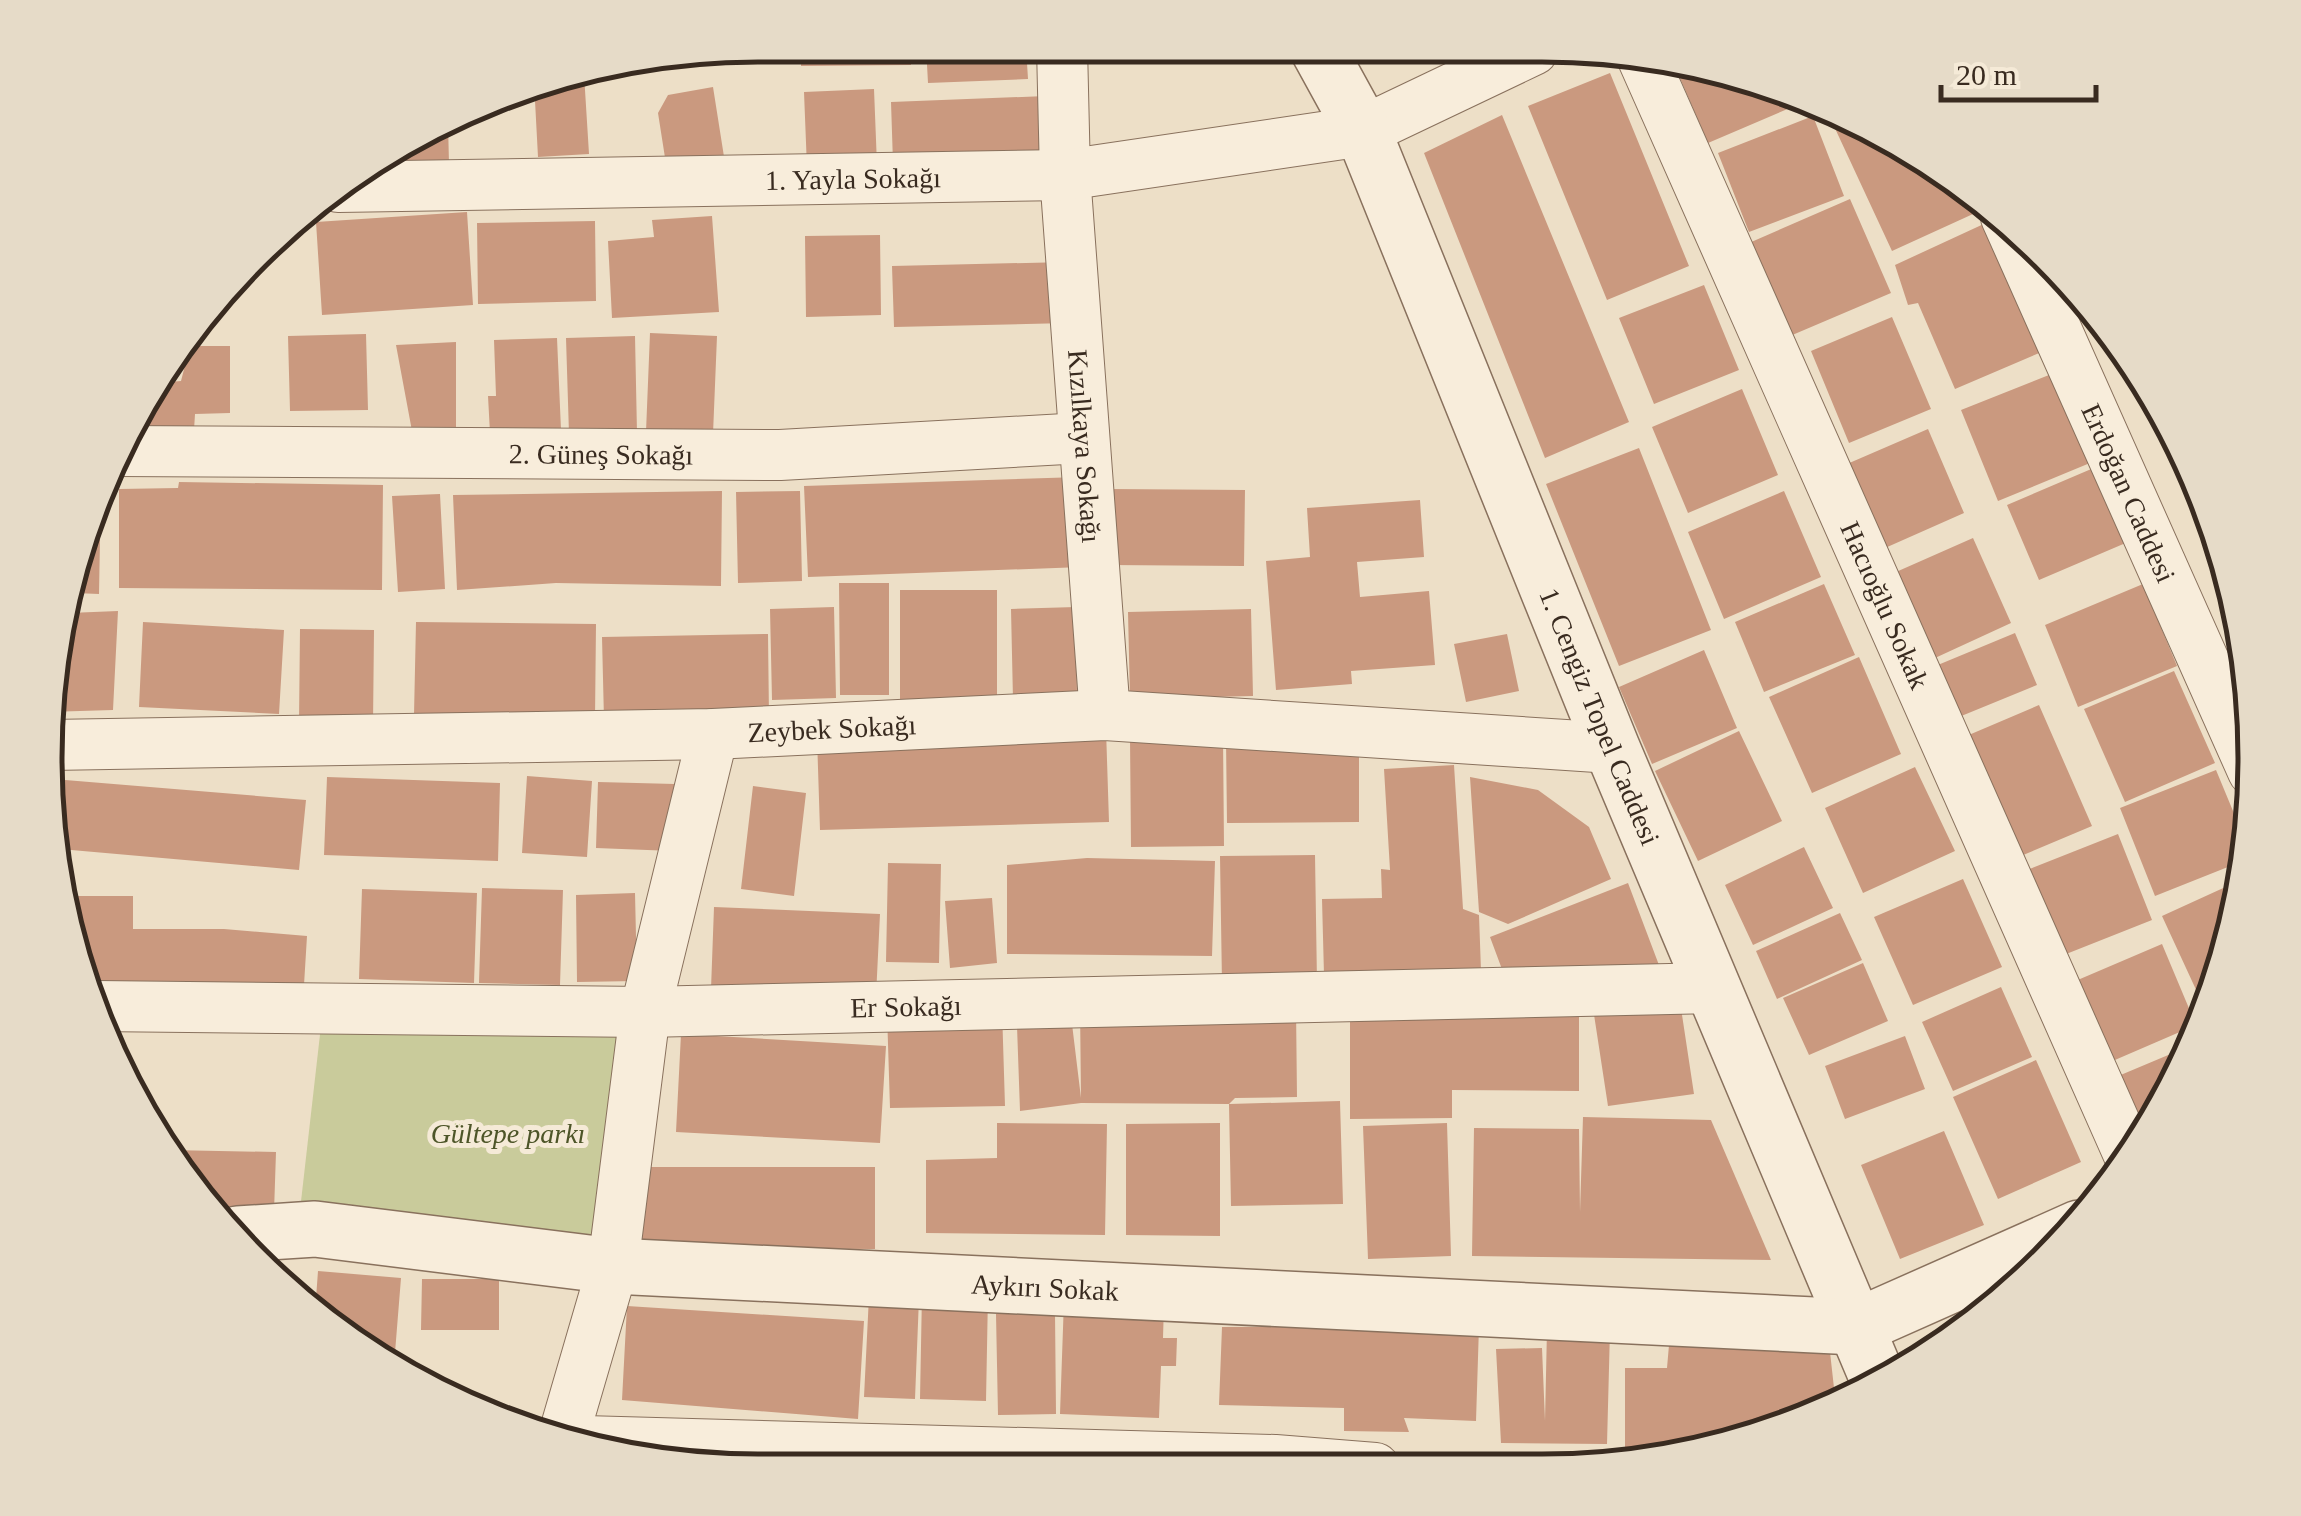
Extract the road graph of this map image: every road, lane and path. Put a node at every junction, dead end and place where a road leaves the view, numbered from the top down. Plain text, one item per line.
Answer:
1 (1062, 62) edge
2 (1325, 62) edge
3 (1508, 62) edge
4 (1648, 71) edge
5 (1362, 132) junction
6 (1065, 175) junction
7 (363, 187) edge
8 (2023, 254) edge
9 (1083, 438) junction
10 (133, 452) edge
11 (1104, 715) junction
12 (714, 734) junction
13 (2238, 738) edge
14 (63, 745) edge
15 (1612, 748) junction
16 (1715, 988) junction
17 (108, 1006) edge
18 (645, 1012) junction
19 (2123, 1141) edge
20 (250, 1233) edge
21 (2039, 1246) edge
22 (613, 1266) junction
23 (1856, 1327) junction
24 (1874, 1369) edge
25 (566, 1427) edge
26 (629, 1441) edge
27 (1068, 1454) edge

1 - 6 street, Kızılkaya Sokağı
2 - 5 street, 1. Cengiz Topel Caddesi
3 - 5 street, 1. Yayla Sokağı
4 - 19 street, Hacıoğlu Sokak
5 - 6 street, 1. Yayla Sokağı
5 - 15 street, 1. Cengiz Topel Caddesi
6 - 7 street, 1. Yayla Sokağı
6 - 9 street, Kızılkaya Sokağı
8 - 13 street, Erdoğan Caddesi
9 - 10 street, 2. Güneş Sokağı
9 - 11 street, Kızılkaya Sokağı
11 - 12 street, Zeybek Sokağı
11 - 15 street, Zeybek Sokağı
12 - 14 street, Zeybek Sokağı
12 - 18 street
15 - 16 street, 1. Cengiz Topel Caddesi
16 - 18 street, Er Sokağı
16 - 23 street, 1. Cengiz Topel Caddesi
17 - 18 street, Er Sokağı
18 - 22 street
20 - 22 street, Aykırı Sokak
21 - 23 street
22 - 23 street, Aykırı Sokak
22 - 25 street
23 - 24 street, 1. Cengiz Topel Caddesi
26 - 27 street

